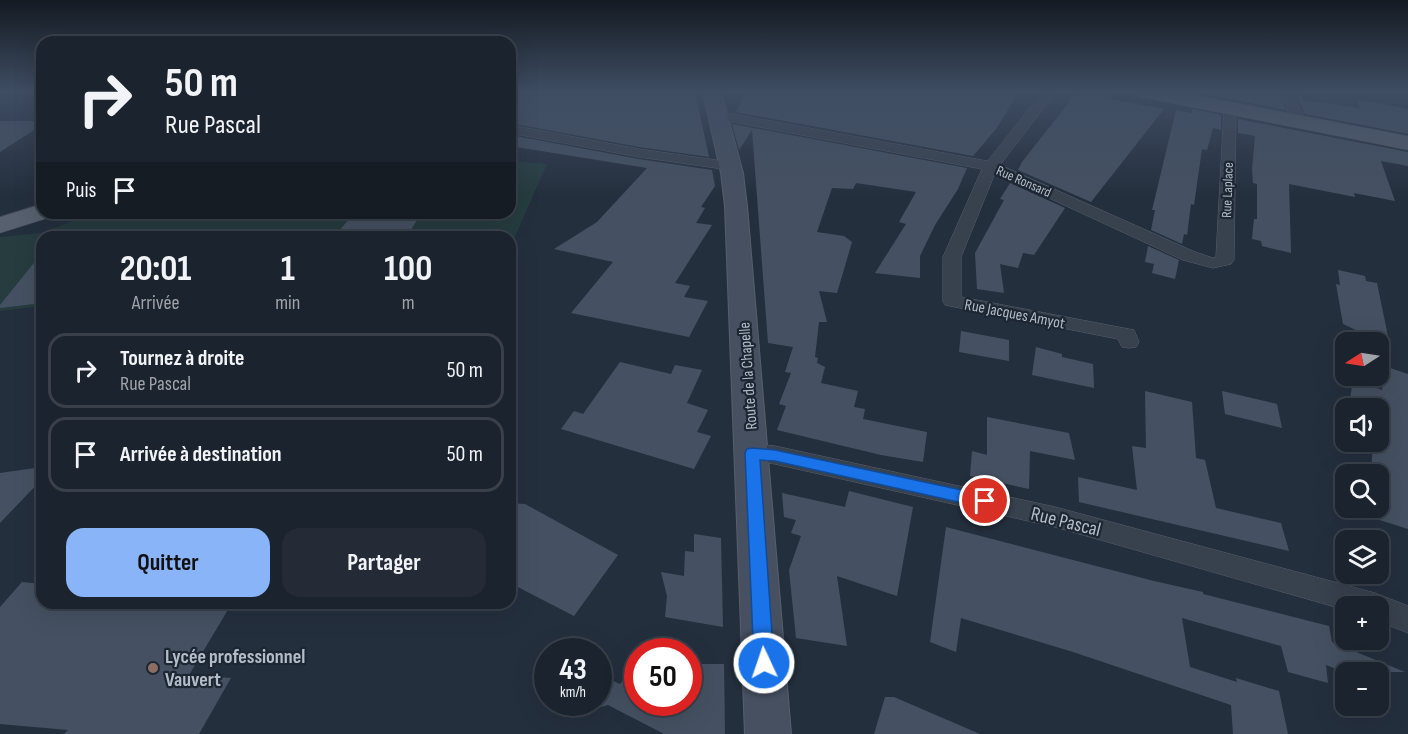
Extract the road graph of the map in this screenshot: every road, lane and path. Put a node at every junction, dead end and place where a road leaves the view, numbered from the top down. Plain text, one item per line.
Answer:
1 (720, 126) edge
2 (813, 126) edge
3 (1023, 126) edge
4 (1229, 126) edge
5 (1318, 126) edge
6 (516, 130) edge
7 (1408, 143) edge
8 (730, 166) junction
9 (991, 166) junction
10 (36, 214) edge
11 (0, 225) edge
12 (1213, 263) joint
13 (1129, 342) dead end
14 (752, 453) junction
15 (1338, 596) edge
16 (1389, 612) edge
17 (1408, 620) edge
18 (768, 734) edge

1 - 8 main road, Route de la Chapelle
2 - 9 street, Rue Ronsard
3 - 9 street, Rue Jacques Amyot
4 - 12 street, Rue Laplace
5 - 7 main road
6 - 8 street
8 - 14 main road, Route de la Chapelle
9 - 12 street, Rue Ronsard
9 - 13 street, Rue Jacques Amyot
10 - 11 main road
14 - 15 street, Rue Pascal
14 - 18 main road, Route de la Chapelle
16 - 17 street, Rue Pascal

